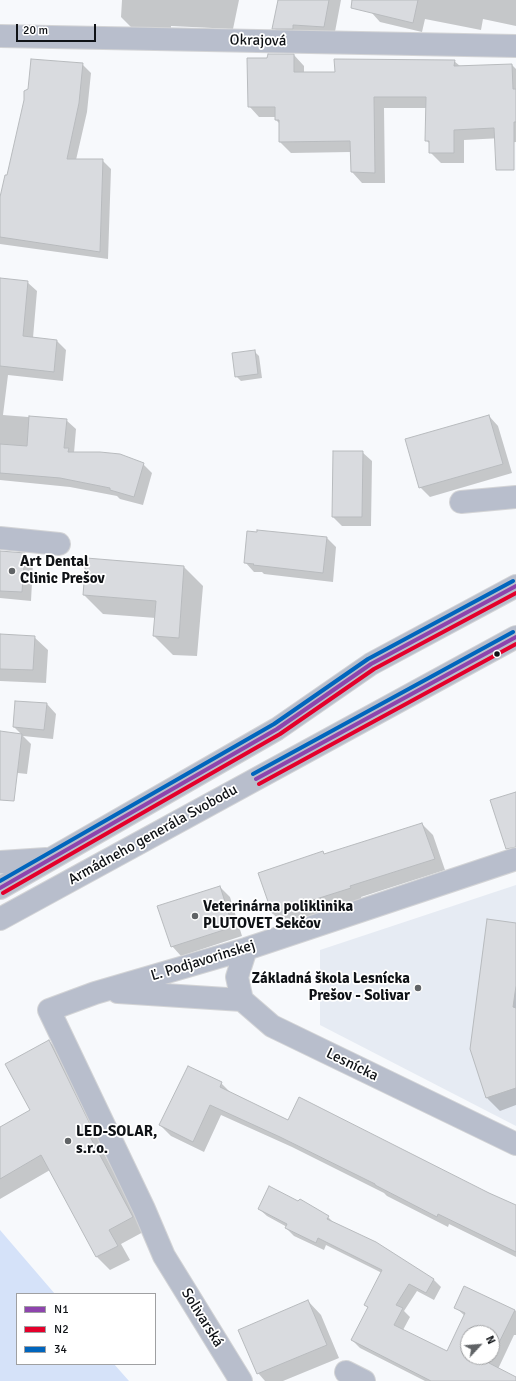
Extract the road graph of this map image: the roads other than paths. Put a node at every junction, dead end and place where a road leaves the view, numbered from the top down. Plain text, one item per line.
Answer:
1 (0, 36) edge
2 (516, 46) edge
3 (516, 497) edge
4 (461, 502) dead end
5 (0, 538) edge
6 (59, 544) dead end
7 (516, 586) edge
8 (516, 637) edge
9 (51, 858) junction
10 (516, 859) edge
11 (0, 862) edge
12 (0, 888) edge
13 (0, 919) edge
14 (246, 949) junction
15 (104, 991) junction
16 (242, 1000) junction
17 (49, 1010) joint
18 (516, 1144) edge
19 (241, 1381) edge

1 - 2 street, Okrajová
3 - 4 street
5 - 6 street
7 - 9 street, Armádneho generála Svobodu
8 - 13 street, Armádneho generála Svobodu
9 - 11 street
9 - 12 street, Armádneho generála Svobodu
10 - 14 street, Ľ. Podjavorinskej
14 - 15 street, Ľ. Podjavorinskej
14 - 16 street
15 - 16 street
15 - 17 street, Ľ. Podjavorinskej
16 - 18 street, Lesnícka
17 - 19 street, Solivarská

